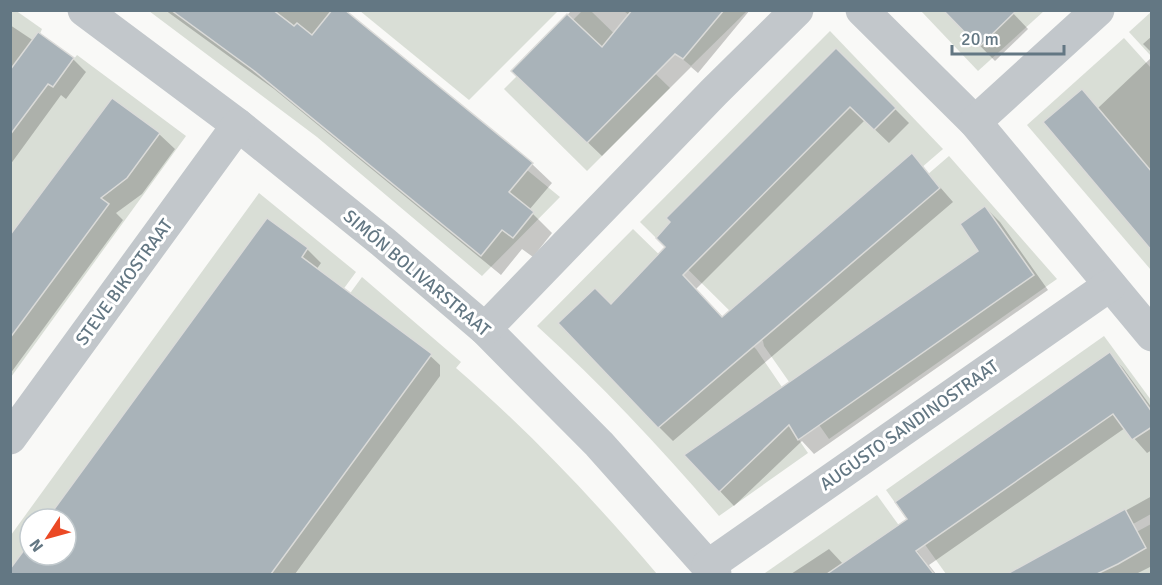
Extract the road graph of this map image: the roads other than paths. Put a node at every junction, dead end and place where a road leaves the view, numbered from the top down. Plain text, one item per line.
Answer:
1 (84, 10) edge
2 (797, 10) edge
3 (862, 10) edge
4 (1098, 10) edge
5 (975, 122) junction
6 (238, 125) junction
7 (1110, 285) junction
8 (485, 329) junction
9 (1152, 335) edge
10 (10, 438) edge
11 (712, 570) edge

1 - 6 street, SIMÓN BOLIVARSTRAAT
2 - 8 street
3 - 5 street
4 - 5 street
5 - 7 street
6 - 8 street, SIMÓN BOLIVARSTRAAT
6 - 10 street, STEVE BIKOSTRAAT
7 - 9 street
7 - 11 street, AUGUSTO SANDINOSTRAAT
8 - 11 street, SIMÓN BOLIVARSTRAAT

